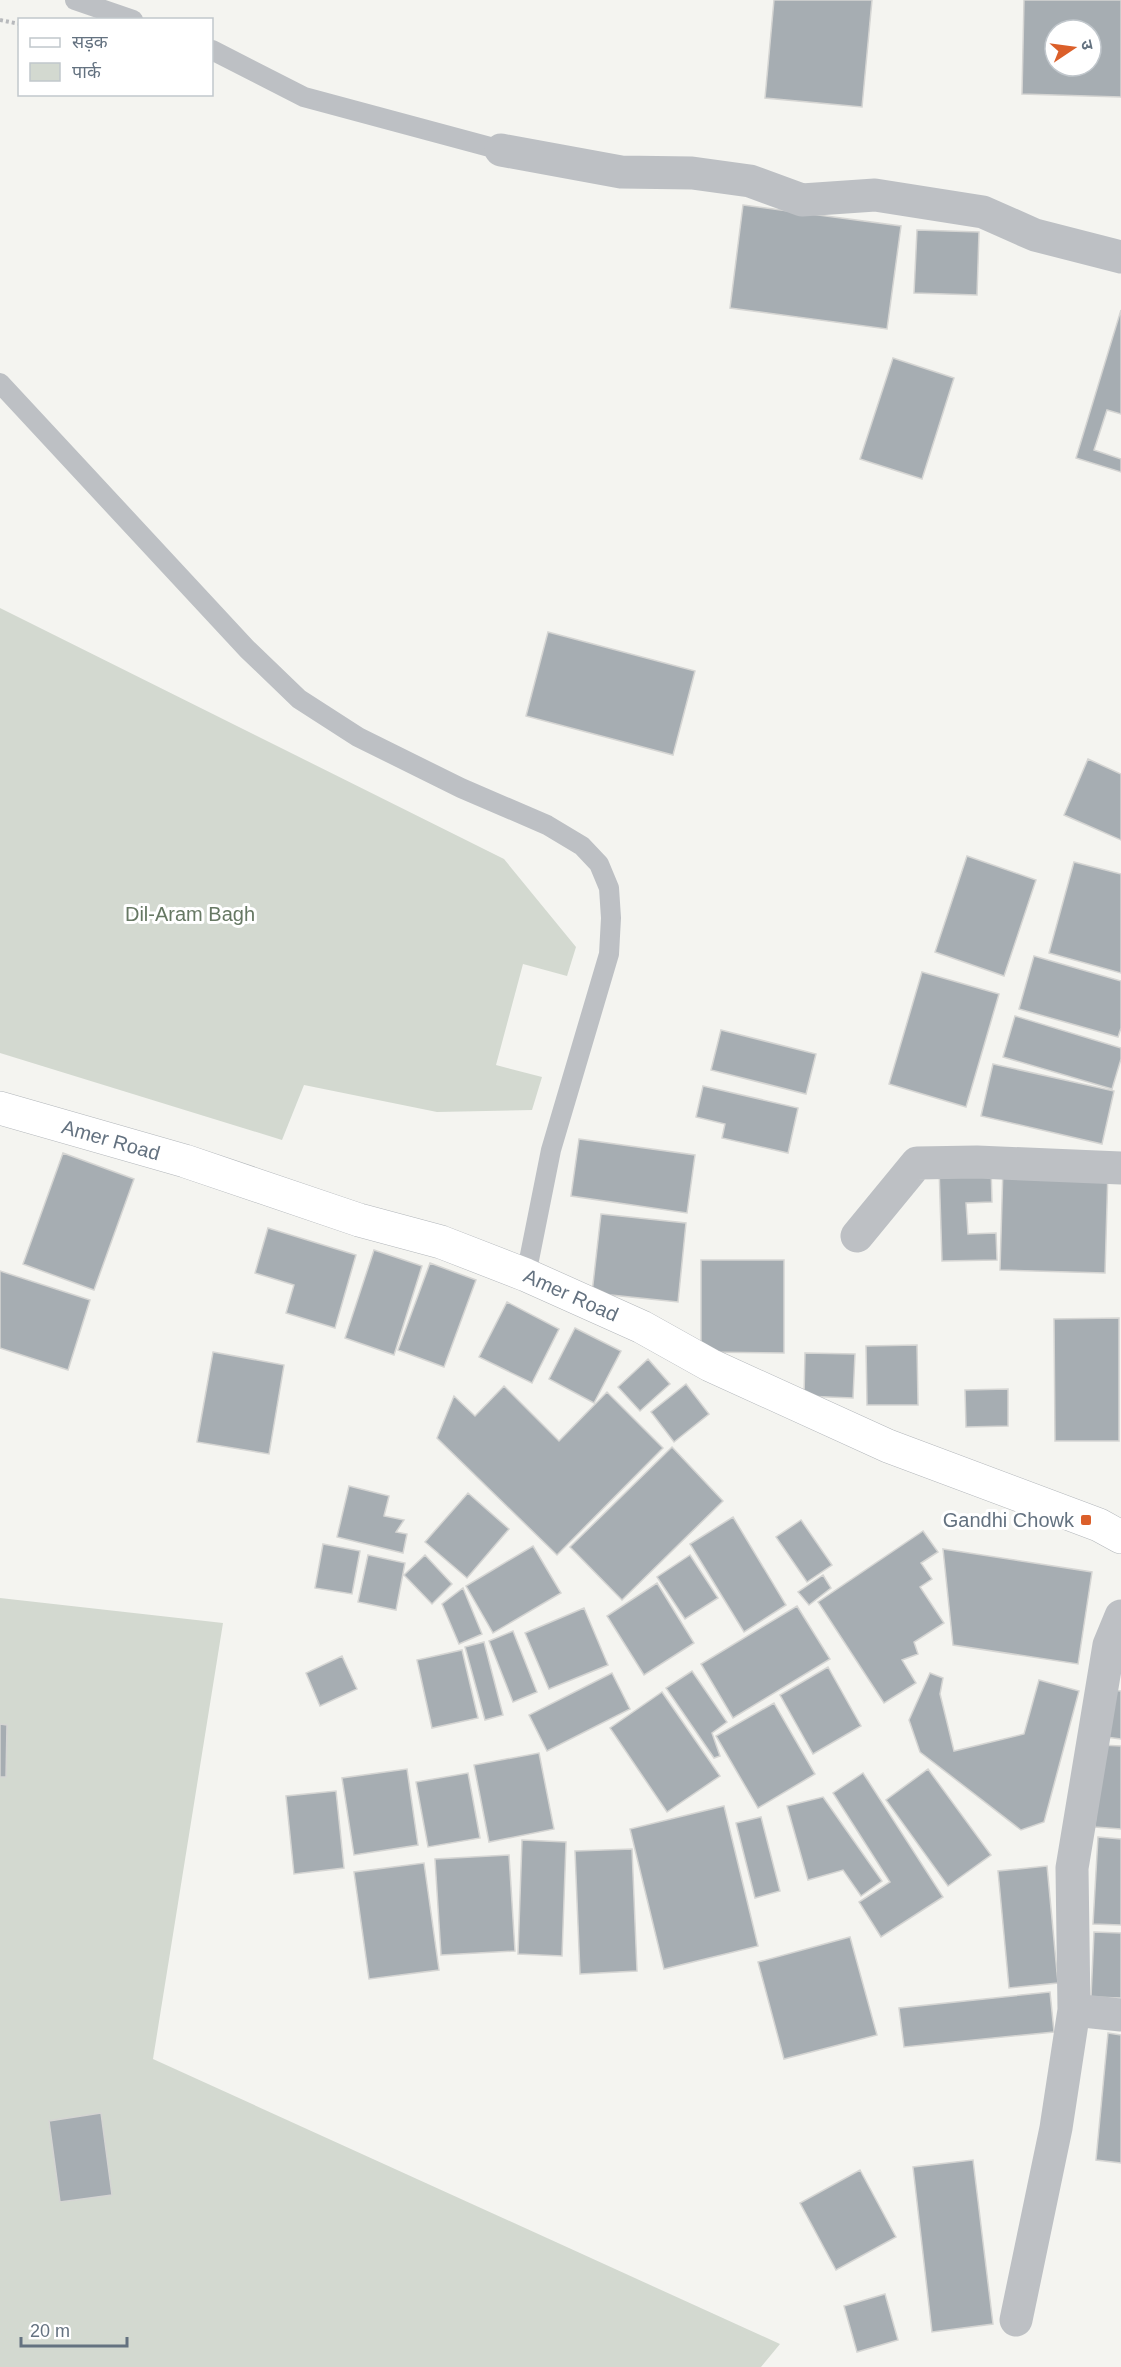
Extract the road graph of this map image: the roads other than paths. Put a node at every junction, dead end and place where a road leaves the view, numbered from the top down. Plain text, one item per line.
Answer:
1 (75, 0) edge
2 (127, 18) edge
3 (213, 51) edge
4 (501, 150) joint
5 (1121, 257) edge
6 (0, 383) edge
7 (0, 1108) edge
8 (1121, 1168) edge
9 (857, 1236) dead end
10 (526, 1275) junction
11 (1121, 1537) edge
12 (1121, 1617) edge
13 (1074, 2010) junction
14 (1121, 2015) edge
15 (1016, 2320) dead end

1 - 2 lane
3 - 4 lane
4 - 5 street
6 - 10 lane
7 - 10 main road, Amer Road
8 - 9 street
10 - 11 main road, Amer Road
12 - 13 street
13 - 14 street
13 - 15 street

